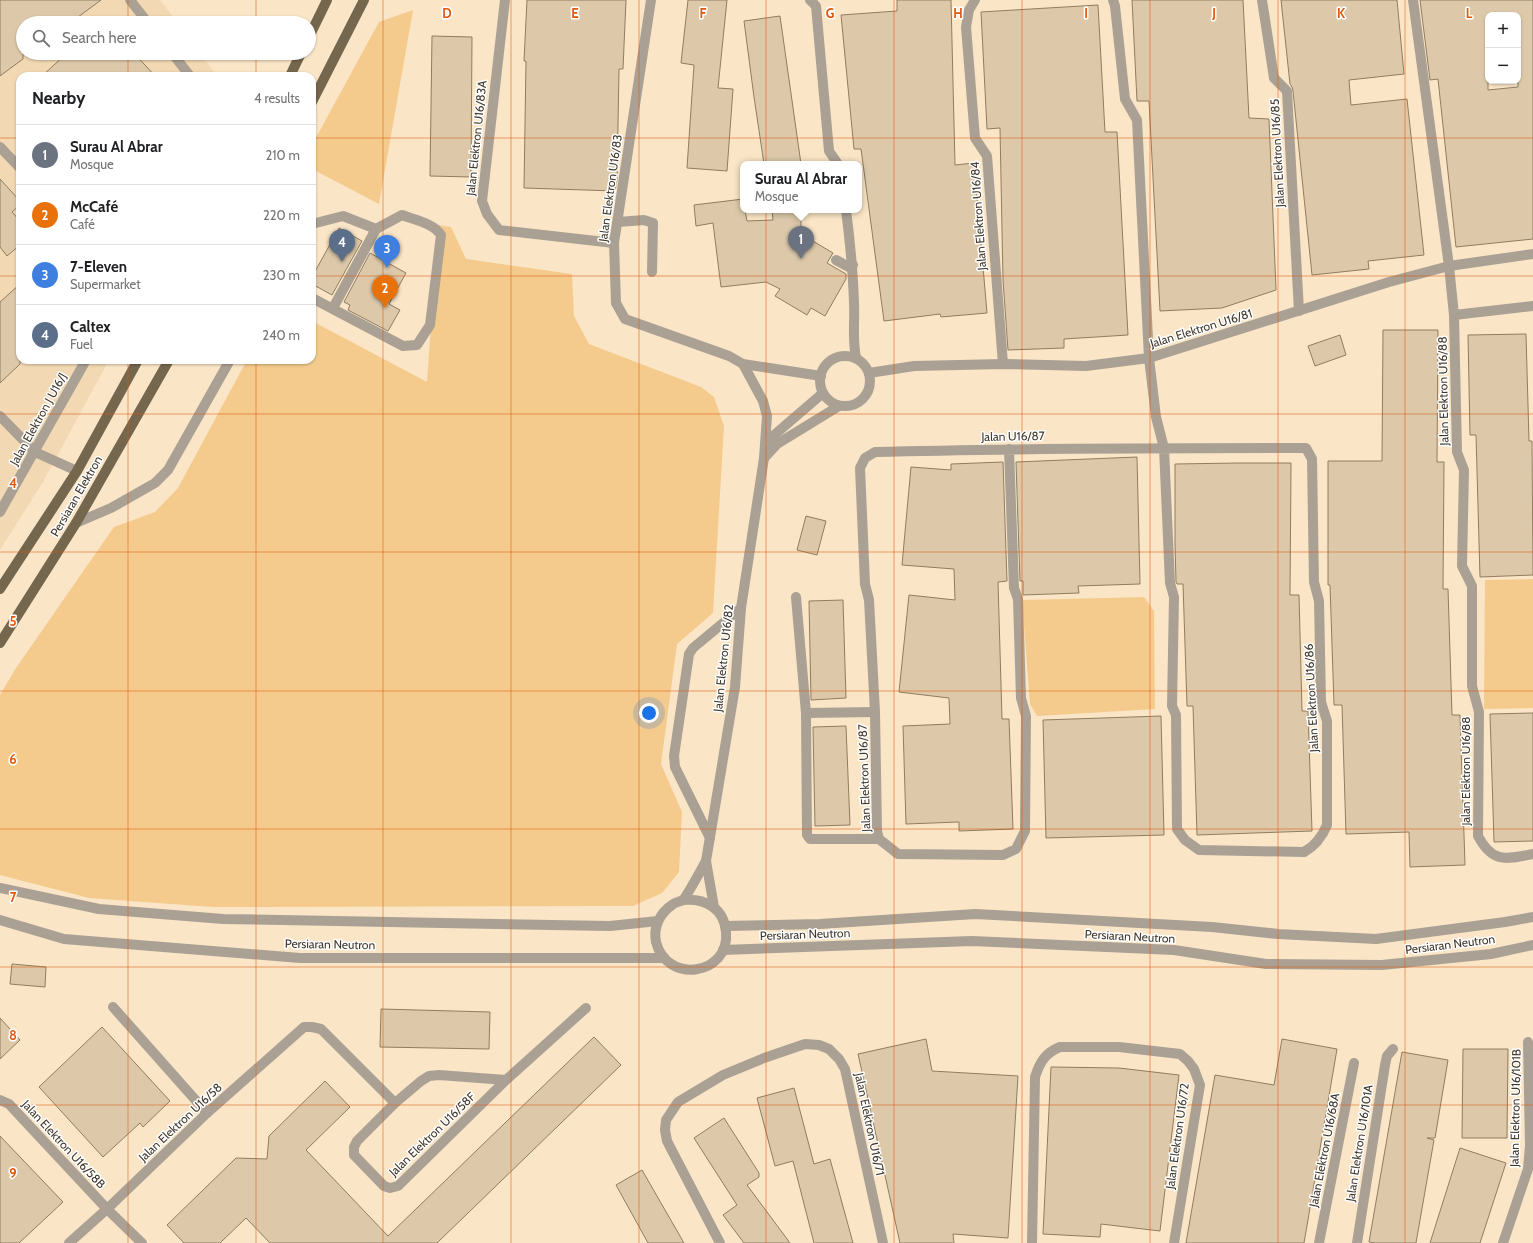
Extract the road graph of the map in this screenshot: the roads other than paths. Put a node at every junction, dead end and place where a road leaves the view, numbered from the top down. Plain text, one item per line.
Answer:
1 (130, 0) edge
2 (327, 0) edge
3 (364, 0) edge
4 (505, 0) edge
5 (651, 0) edge
6 (810, 0) edge
7 (975, 0) edge
8 (1113, 0) edge
9 (1262, 0) edge
10 (1413, 0) edge
11 (143, 16) edge
12 (316, 23) edge
13 (177, 60) edge
14 (298, 60) edge
15 (187, 72) edge
16 (292, 72) edge
17 (316, 94) edge
18 (0, 147) edge
19 (836, 161) edge
20 (16, 164) edge
21 (846, 213) edge
22 (618, 222) junction
23 (316, 223) edge
24 (376, 229) junction
25 (614, 243) junction
26 (1533, 254) edge
27 (836, 260) dead end
28 (853, 265) junction
29 (1449, 266) junction
30 (652, 272) dead end
31 (316, 300) edge
32 (1533, 306) edge
33 (333, 308) junction
34 (1299, 311) junction
35 (1454, 316) junction
36 (856, 358) junction
37 (1149, 358) junction
38 (84, 364) edge
39 (136, 364) edge
40 (167, 364) edge
41 (228, 364) edge
42 (743, 364) junction
43 (1003, 364) junction
44 (869, 373) junction
45 (820, 376) junction
46 (823, 393) junction
47 (839, 406) junction
48 (0, 416) edge
49 (1164, 448) junction
50 (1009, 449) junction
51 (35, 452) junction
52 (764, 458) junction
53 (865, 458) joint
54 (77, 471) junction
55 (0, 512) edge
56 (76, 523) junction
57 (0, 589) edge
58 (796, 597) dead end
59 (741, 608) junction
60 (0, 643) edge
61 (875, 712) junction
62 (806, 713) junction
63 (710, 838) junction
64 (879, 838) junction
65 (1533, 854) edge
66 (706, 861) junction
67 (0, 888) edge
68 (683, 900) junction
69 (714, 907) junction
70 (1533, 917) edge
71 (0, 920) edge
72 (658, 921) junction
73 (725, 926) junction
74 (1533, 945) edge
75 (723, 950) junction
76 (664, 958) junction
77 (113, 1007) dead end
78 (586, 1008) dead end
79 (1528, 1042) dead end
80 (1393, 1049) dead end
81 (1354, 1063) dead end
82 (506, 1080) junction
83 (0, 1100) edge
84 (395, 1103) junction
85 (207, 1113) junction
86 (107, 1209) junction
87 (69, 1243) edge
88 (142, 1243) edge
89 (720, 1243) edge
90 (883, 1243) edge
91 (1032, 1243) edge
92 (1174, 1243) edge
93 (1319, 1243) edge
94 (1357, 1243) edge
95 (1503, 1243) edge

1 - 11 street
2 - 12 main road
3 - 17 main road
4 - 25 street, Jalan Elektron U16/83A
5 - 22 street, Jalan Elektron U16/83
6 - 19 street
7 - 43 street, Jalan Elektron U16/84
8 - 37 street
9 - 34 street, Jalan Elektron U16/85
10 - 29 street
13 - 15 street
14 - 16 main road
18 - 20 street
21 - 28 street
22 - 25 street, Jalan Elektron U16/83
22 - 30 street
23 - 24 street
24 - 33 street
24 - 33 street
25 - 42 street, Jalan Elektron U16/83
26 - 29 street, Jalan Elektron U16/81
27 - 28 street
28 - 36 street
29 - 34 street, Jalan Elektron U16/81
29 - 35 street
31 - 33 street
32 - 35 street
34 - 37 street, Jalan Elektron U16/81
35 - 65 street, Jalan Elektron U16/88
36 - 44 street
36 - 45 street
37 - 43 street, Jalan Elektron U16/81
37 - 49 street, Jalan Elektron U16/86
38 - 51 street, Jalan Elektron J U16/J
39 - 54 main road, Persiaran Elektron
40 - 56 main road, Persiaran Elektron
41 - 56 street
42 - 45 street, Jalan Elektron U16/83
42 - 52 street
43 - 44 street, Jalan Elektron U16/81
44 - 47 street
45 - 46 street
46 - 47 street
46 - 52 street
47 - 52 street
48 - 51 street
49 - 49 street, Jalan Elektron U16/86
49 - 50 street, Jalan U16/87
50 - 53 street, Jalan U16/87
50 - 64 street, Jalan Elektron U16/87
51 - 54 street
51 - 55 street, Jalan Elektron J U16/J
52 - 59 street, Jalan Elektron U16/82
53 - 61 street, Jalan Elektron U16/87
54 - 57 main road, Persiaran Elektron
56 - 60 main road, Persiaran Elektron
58 - 62 street
59 - 63 street, Jalan Elektron U16/82
59 - 63 street
61 - 62 street
61 - 64 street, Jalan Elektron U16/87
62 - 64 street
63 - 66 street, Jalan Elektron U16/82
66 - 68 street
66 - 69 street
67 - 72 street, Persiaran Neutron
68 - 69 street
68 - 72 street
69 - 73 street
70 - 73 street, Persiaran Neutron
71 - 76 street, Persiaran Neutron
72 - 76 street
73 - 75 street
74 - 75 street, Persiaran Neutron
75 - 76 street
77 - 85 street
78 - 82 street, Jalan Elektron U16/58F
79 - 95 street, Jalan Elektron U16/101B
80 - 94 street, Jalan Elektron U16/101A
81 - 93 street, Jalan Elektron U16/68A
82 - 84 street, Jalan Elektron U16/58F
82 - 84 street, Jalan Elektron U16/58F
83 - 86 street, Jalan Elektron U16/58B
84 - 85 street, Jalan Elektron U16/58
85 - 86 street, Jalan Elektron U16/58
86 - 87 street, Jalan Elektron U16/58
86 - 88 street, Jalan Elektron U16/58B
89 - 90 street, Jalan Elektron U16/71
91 - 92 street, Jalan Elektron U16/72

